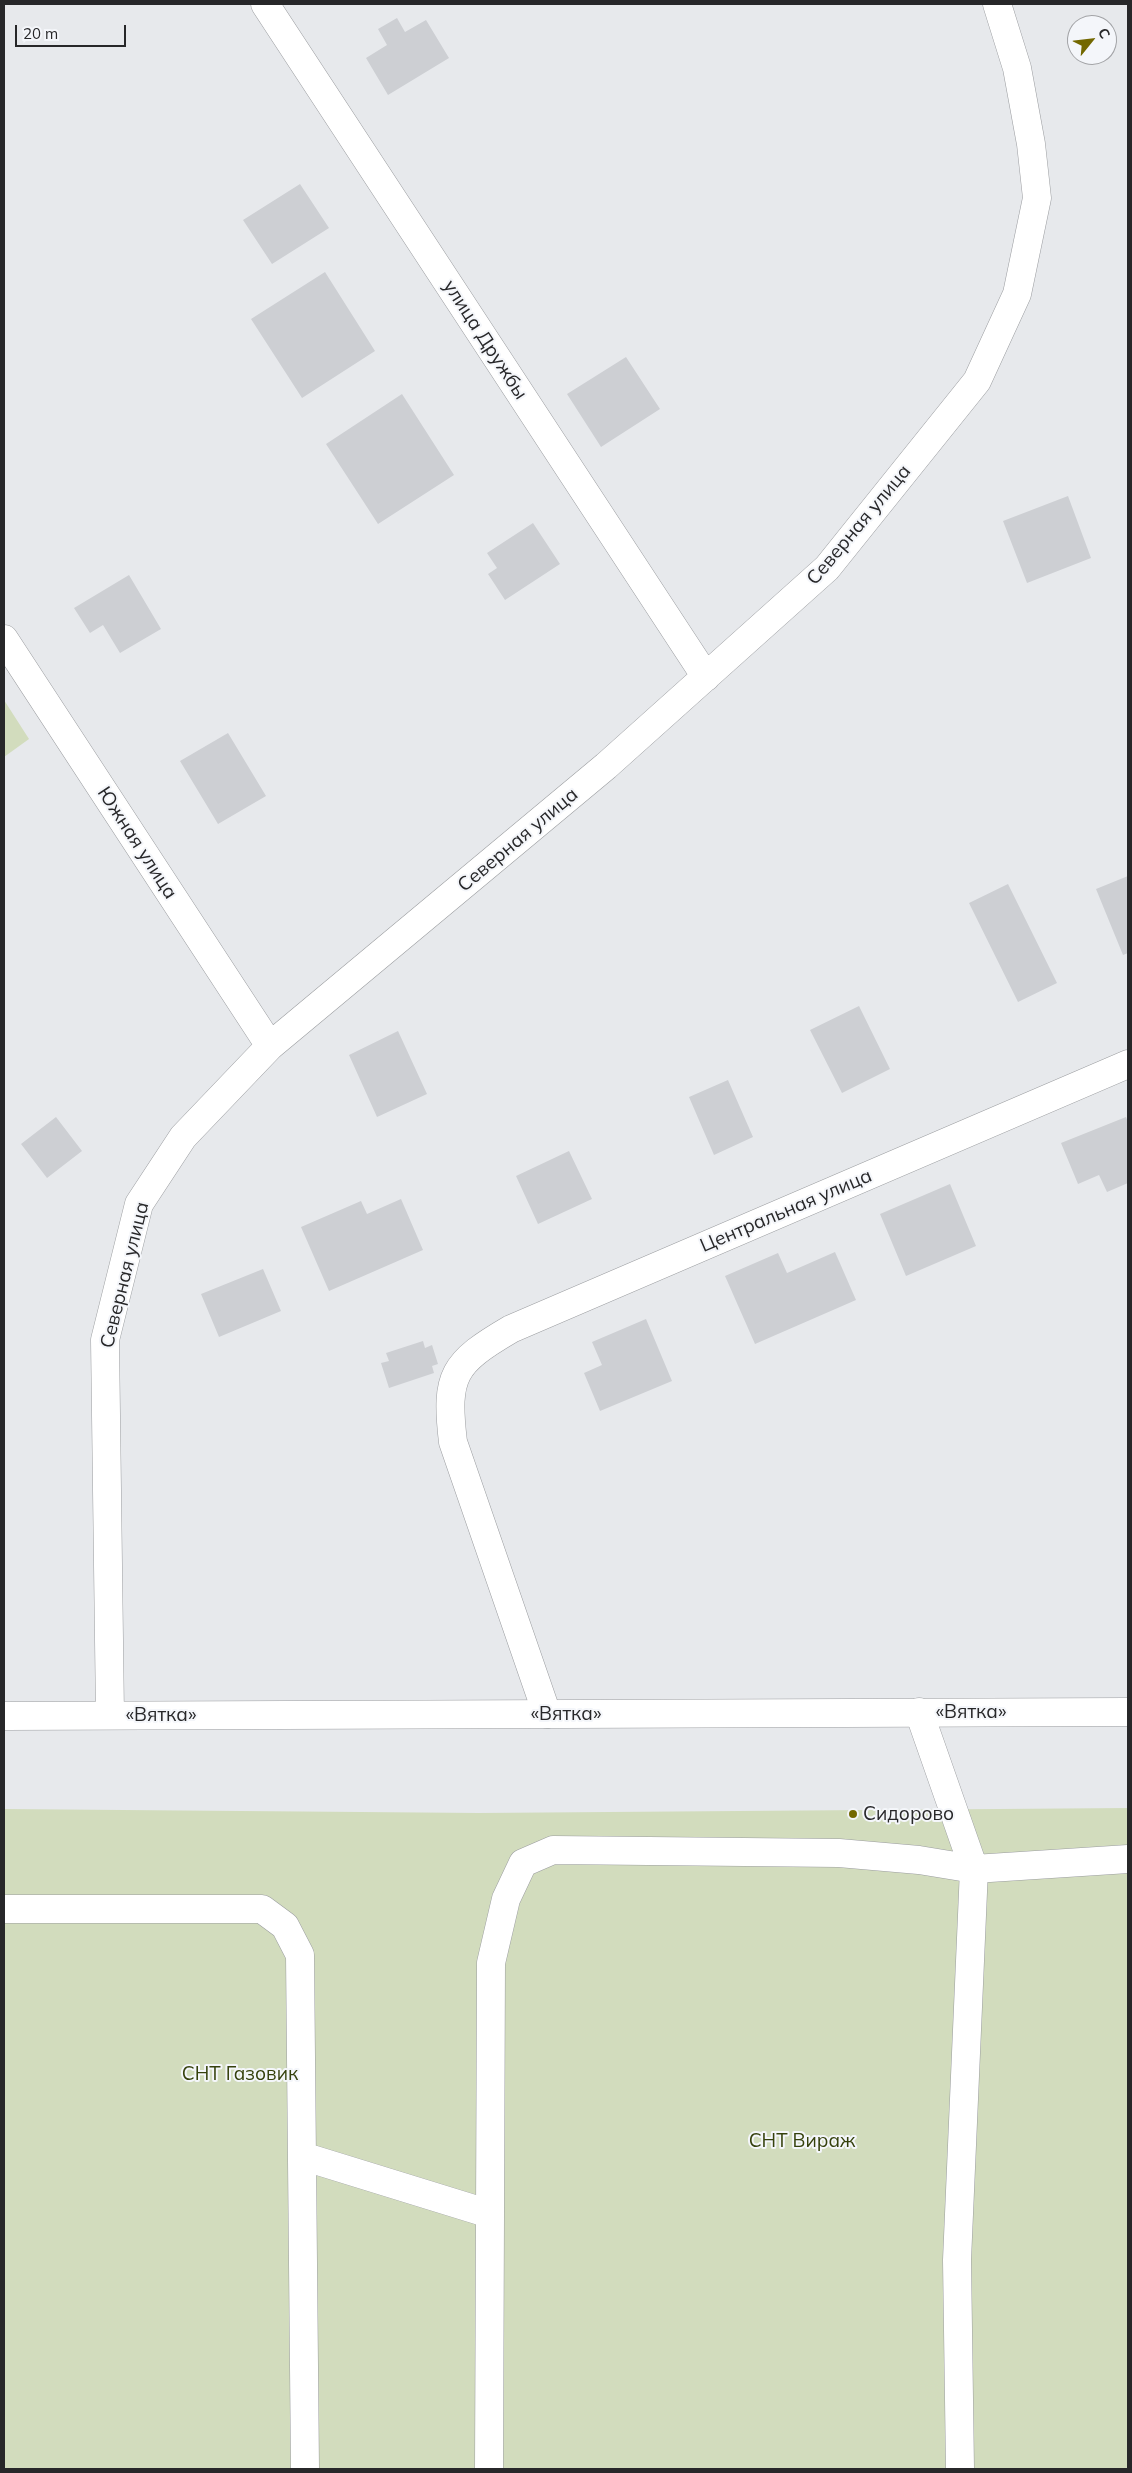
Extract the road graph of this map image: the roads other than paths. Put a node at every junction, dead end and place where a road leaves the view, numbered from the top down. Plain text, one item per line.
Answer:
1 (265, 4) edge
2 (997, 4) edge
3 (4, 639) edge
4 (706, 677) junction
5 (270, 1046) junction
6 (1128, 1064) edge
7 (919, 1712) junction
8 (1128, 1712) edge
9 (547, 1714) junction
10 (4, 1716) edge
11 (110, 1716) junction
12 (1128, 1859) edge
13 (974, 1869) junction
14 (4, 1910) edge
15 (302, 2156) junction
16 (490, 2214) junction
17 (305, 2469) edge
18 (489, 2469) edge
19 (960, 2469) edge

1 - 4 street, улица Дружбы
2 - 4 street, Северная улица
3 - 5 street, Южная улица
4 - 5 street, Северная улица
5 - 11 street, Северная улица
6 - 9 street, Центральная улица
7 - 8 street, «Вятка»
7 - 9 street, «Вятка»
7 - 13 street
9 - 11 street, «Вятка»
10 - 11 street, «Вятка»
12 - 13 street
13 - 16 street
13 - 19 street
14 - 15 street
15 - 16 street
15 - 17 street
16 - 18 street

